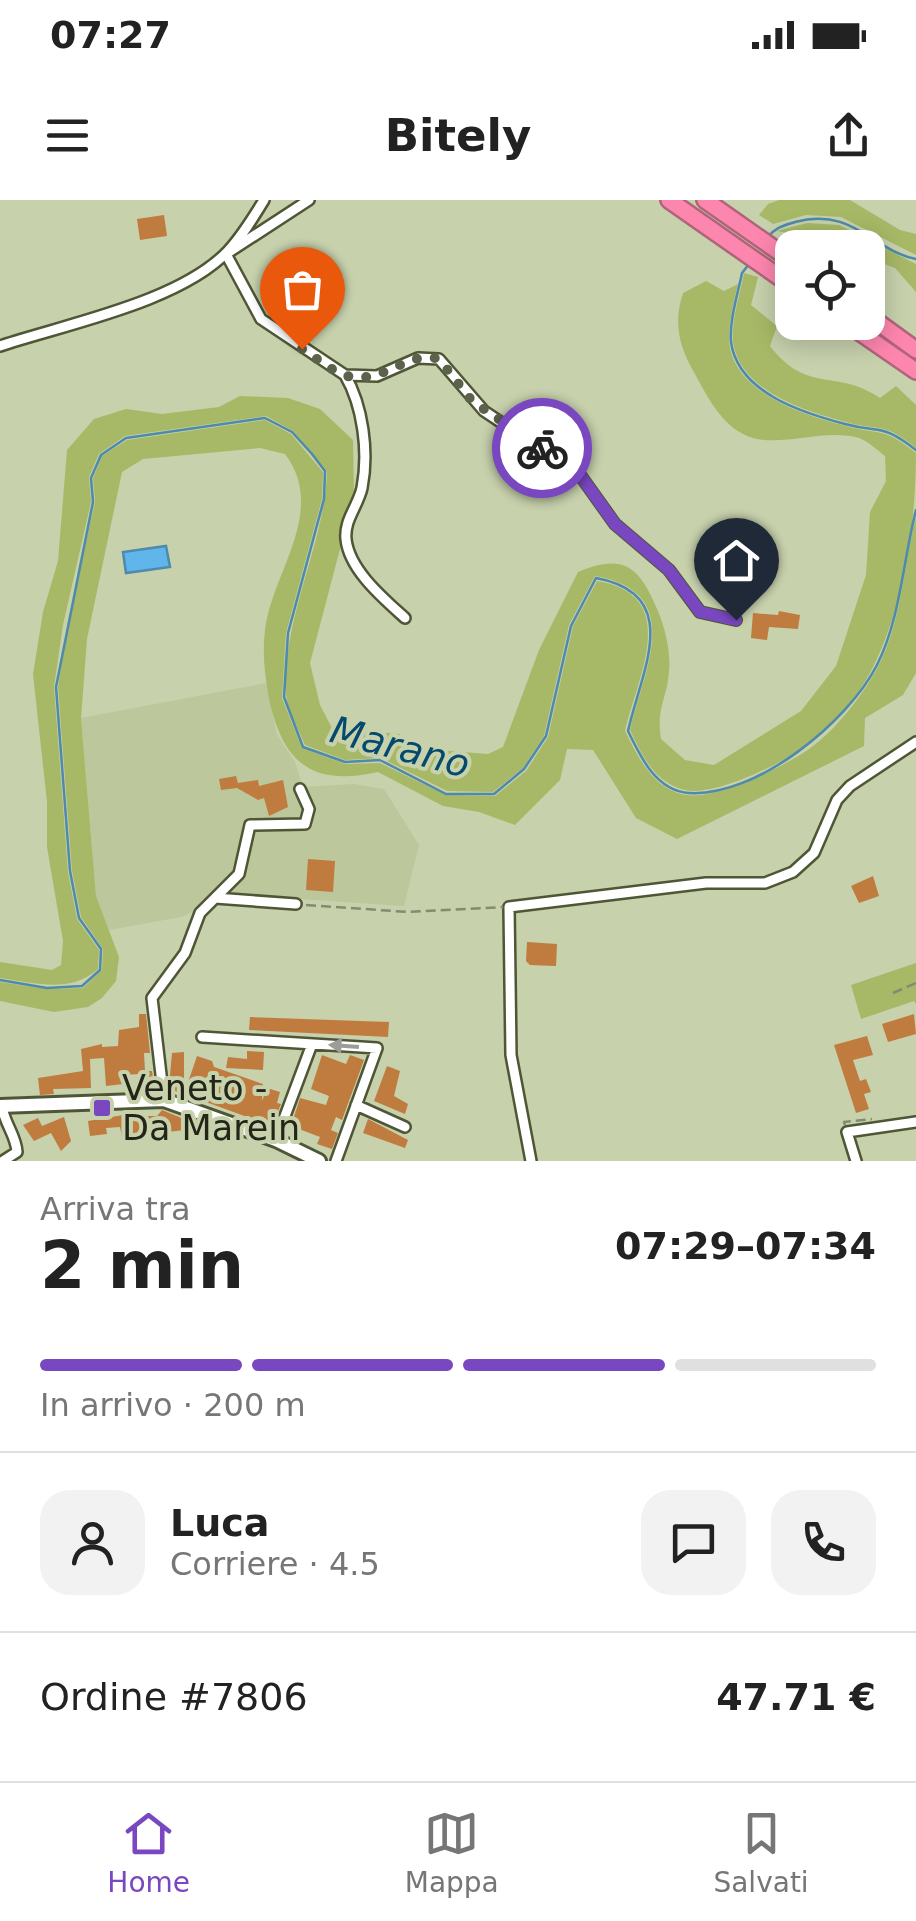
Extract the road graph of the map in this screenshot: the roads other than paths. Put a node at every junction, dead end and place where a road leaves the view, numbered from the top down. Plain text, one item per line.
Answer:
1 (264, 200) edge
2 (310, 200) edge
3 (669, 200) edge
4 (705, 200) edge
5 (775, 248) edge
6 (226, 254) junction
7 (775, 274) edge
8 (885, 327) edge
9 (871, 340) edge
10 (0, 346) edge
11 (916, 350) edge
12 (916, 371) edge
13 (345, 375) junction
14 (406, 618) dead end
15 (736, 620) dead end
16 (916, 742) edge
17 (300, 789) dead end
18 (215, 898) junction
19 (296, 904) road end
20 (202, 1037) dead end
21 (312, 1044) junction
22 (164, 1100) junction
23 (356, 1105) junction
24 (1, 1106) edge
25 (916, 1122) edge
26 (405, 1127) dead end
27 (276, 1140) junction
28 (3, 1161) edge
29 (318, 1161) edge
30 (336, 1161) edge
31 (531, 1161) edge
32 (856, 1161) edge

1 - 6 street
2 - 6 street
3 - 7 highway
4 - 5 highway
6 - 10 street
6 - 13 street
8 - 11 highway
9 - 12 highway
13 - 14 street
13 - 15 street
16 - 31 street
17 - 18 street
18 - 19 street
18 - 22 street
20 - 21 street
23 -> 21 street
21 - 27 street
22 - 24 main road
22 - 27 main road
23 - 26 street
23 - 30 street
24 - 28 street
25 - 32 street
27 - 29 main road

